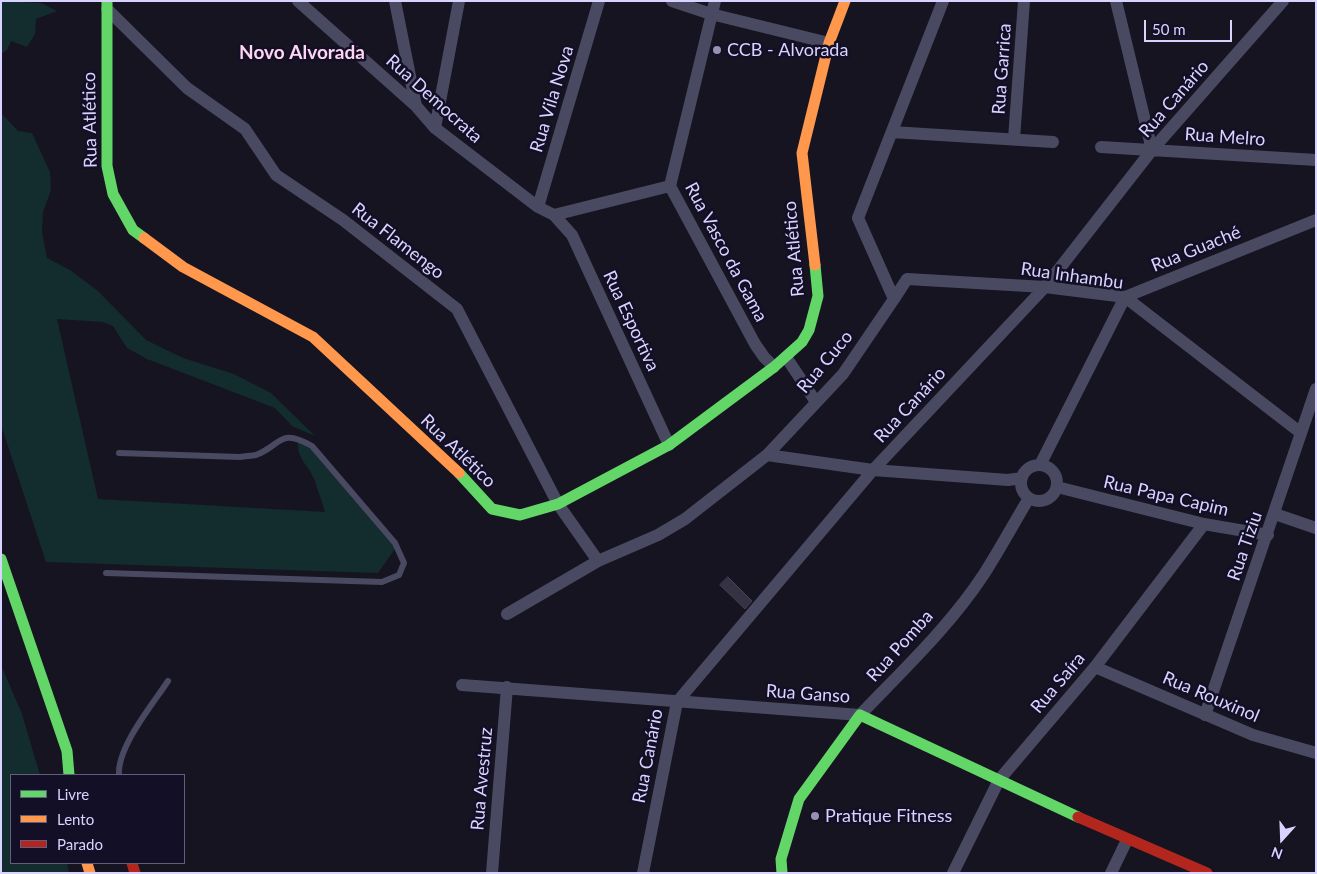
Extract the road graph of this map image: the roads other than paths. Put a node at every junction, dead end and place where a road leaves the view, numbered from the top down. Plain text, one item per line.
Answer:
1 (298, 1) edge
2 (395, 1) edge
3 (459, 1) edge
4 (599, 1) edge
5 (672, 1) edge
6 (715, 1) edge
7 (845, 1) edge
8 (943, 1) edge
9 (1024, 1) edge
10 (1116, 1) edge
11 (1283, 1) edge
12 (107, 5) edge
13 (711, 14) junction
14 (829, 43) junction
15 (416, 106) junction
16 (435, 128) junction
17 (892, 132) junction
18 (1014, 139) junction
19 (1053, 142) dead end
20 (1101, 146) dead end
21 (1152, 150) junction
22 (1316, 160) edge
23 (670, 186) junction
24 (538, 206) junction
25 (554, 215) junction
26 (1316, 220) edge
27 (1045, 287) junction
28 (1124, 297) junction
29 (894, 299) junction
30 (786, 357) junction
31 (774, 367) junction
32 (1316, 389) edge
33 (816, 402) junction
34 (1301, 434) junction
35 (669, 445) junction
36 (119, 453) dead end
37 (767, 455) junction
38 (1040, 465) junction
39 (873, 470) junction
40 (1022, 478) junction
41 (1057, 487) junction
42 (1029, 498) junction
43 (558, 504) junction
44 (1275, 514) junction
45 (1204, 524) junction
46 (1316, 528) edge
47 (1268, 535) junction
48 (1, 559) edge
49 (598, 561) junction
50 (106, 573) dead end
51 (507, 614) dead end
52 (1095, 667) junction
53 (168, 681) dead end
54 (462, 685) dead end
55 (507, 688) junction
56 (677, 702) junction
57 (1205, 714) junction
58 (860, 715) junction
59 (1316, 753) edge
60 (69, 774) edge
61 (118, 774) edge
62 (999, 780) junction
63 (1127, 840) junction
64 (492, 873) edge
65 (643, 873) edge
66 (782, 873) edge
67 (953, 873) edge
68 (1111, 873) edge
69 (1207, 873) edge

1 - 15 street, Rua Democrata
2 - 15 street
3 - 16 street
4 - 24 street, Rua Vila Nova
5 - 13 street
6 - 13 street, Rua Vasco da Gama
7 - 14 main road, Rua Atlético
8 - 17 street
9 - 18 street, Rua Garrica
10 - 21 street
11 - 21 street, Rua Canário
12 - 43 street, Rua Flamengo
12 - 43 main road, Rua Atlético
13 - 14 street
13 - 23 street, Rua Vasco da Gama
14 - 30 main road, Rua Atlético
15 - 16 street, Rua Democrata
16 - 24 street, Rua Democrata
17 - 18 street
17 - 29 street
18 - 19 street
20 - 21 street, Rua Melro
21 - 22 street, Rua Melro
21 - 27 street, Rua Canário
23 - 25 street
23 - 31 street, Rua Vasco da Gama
24 - 25 street, Rua Democrata
25 - 35 street, Rua Esportiva
26 - 28 street, Rua Guaché
27 - 28 street, Rua Inhambu
27 - 29 street, Rua Inhambu
27 - 39 street, Rua Canário
28 - 34 street, Rua Inhambu
28 - 38 street
29 - 33 street, Rua Cuco
30 - 31 main road, Rua Atlético
30 - 33 street
31 - 35 main road, Rua Atlético
32 - 34 street, Rua Tiziu
33 - 37 street, Rua Cuco
34 - 44 street, Rua Tiziu
35 - 43 main road, Rua Atlético
36 - 50 lane
37 - 39 street
37 - 49 street, Rua Cuco
38 - 40 street
38 - 41 street
39 - 40 street
39 - 56 street, Rua Canário
40 - 42 street
41 - 42 street
41 - 45 street, Rua Papa Capim
42 - 58 street, Rua Pomba
43 - 49 street, Rua Flamengo
44 - 46 street
44 - 47 street, Rua Tiziu
45 - 47 street, Rua Papa Capim
45 - 52 street, Rua Saíra
47 - 57 street, Rua Tiziu
48 - 60 main road
49 - 51 street, Rua Cuco
52 - 57 street, Rua Rouxinol
52 - 62 street, Rua Saíra
53 - 61 lane
54 - 55 street, Rua Ganso
55 - 56 street, Rua Ganso
55 - 64 street, Rua Avestruz
56 - 58 street, Rua Ganso
56 - 65 street, Rua Canário
57 - 59 street, Rua Rouxinol
58 - 62 main road, Rua Ganso
58 - 66 main road, Rua Pomba
62 - 63 main road, Rua Ganso
62 - 67 street, Rua Saíra
63 - 68 street
63 - 69 main road, Rua Ganso

